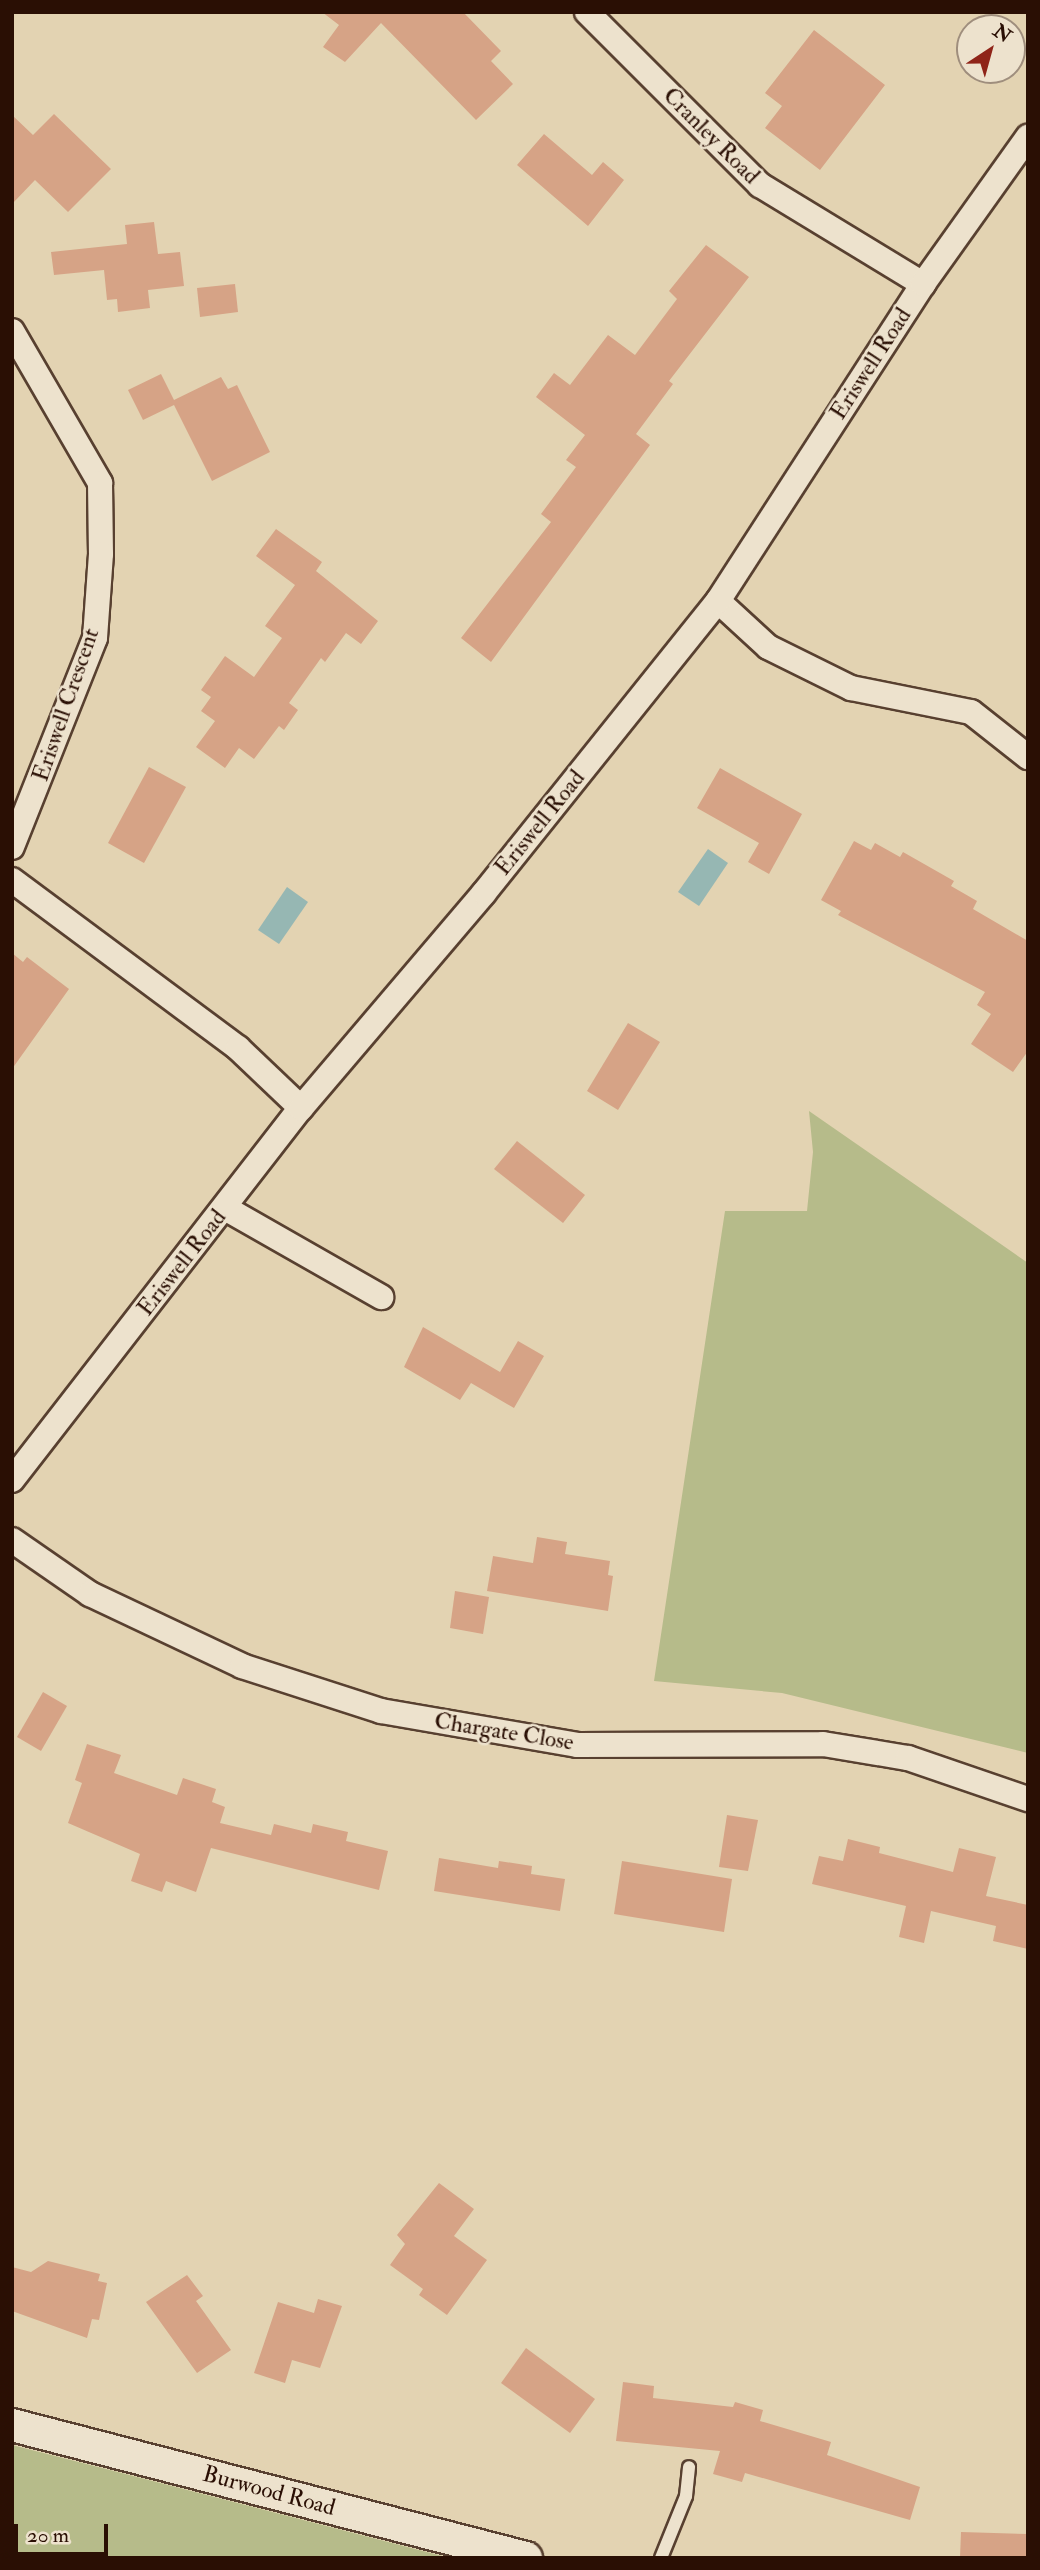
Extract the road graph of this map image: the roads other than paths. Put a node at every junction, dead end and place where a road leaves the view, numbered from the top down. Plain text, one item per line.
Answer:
1 (587, 12) edge
2 (1028, 137) edge
3 (923, 284) junction
4 (12, 331) edge
5 (719, 601) junction
6 (1028, 757) edge
7 (12, 847) edge
8 (12, 880) edge
9 (301, 1108) junction
10 (225, 1208) junction
11 (381, 1297) dead end
12 (12, 1480) edge
13 (12, 1540) edge
14 (1028, 1799) edge
15 (12, 2425) edge
16 (689, 2467) dead end
17 (526, 2558) edge
18 (661, 2558) edge

1 - 3 street, Cranley Road
2 - 3 street, Eriswell Road
3 - 5 street, Eriswell Road
4 - 7 street, Eriswell Crescent
5 - 6 street
5 - 9 street, Eriswell Road
8 - 9 street
9 - 10 street, Eriswell Road
10 - 11 street
10 - 12 street, Eriswell Road
13 - 14 street, Chargate Close
15 - 17 street, Burwood Road
16 - 18 lane

